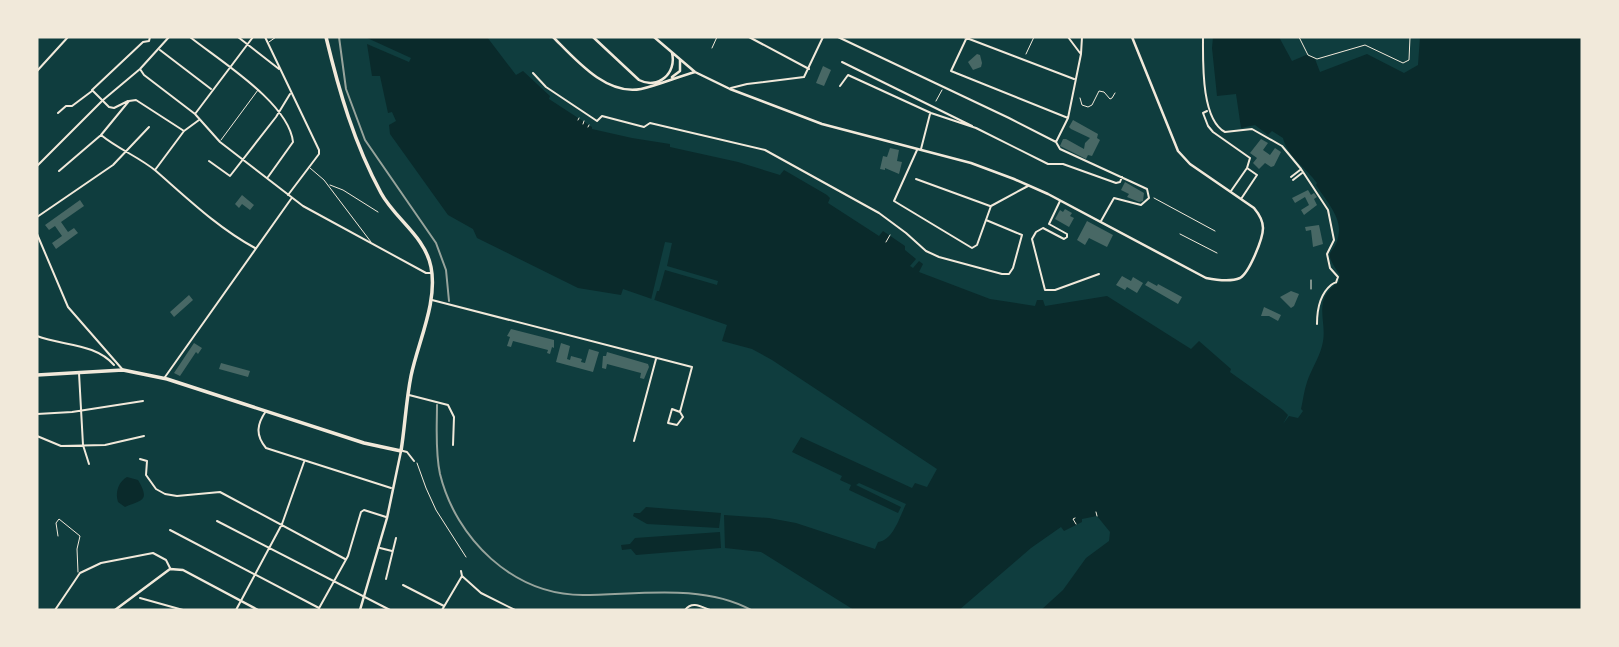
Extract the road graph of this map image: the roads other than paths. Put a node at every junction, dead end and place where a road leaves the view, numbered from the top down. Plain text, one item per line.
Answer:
1 (68, 37) edge
2 (150, 37) edge
3 (169, 37) edge
4 (190, 37) edge
5 (238, 37) edge
6 (253, 37) edge
7 (265, 37) edge
8 (276, 37) edge
9 (326, 37) edge
10 (553, 37) edge
11 (593, 37) edge
12 (654, 37) edge
13 (749, 37) edge
14 (823, 37) edge
15 (838, 37) edge
16 (966, 37) edge
17 (1068, 37) edge
18 (1082, 37) edge
19 (1132, 37) edge
20 (1203, 37) edge
21 (1299, 37) edge
22 (1410, 37) edge
23 (267, 43) junction
24 (248, 44) junction
25 (159, 49) junction
26 (672, 53) junction
27 (1081, 54) junction
28 (680, 60) junction
29 (842, 62) dead end
30 (228, 68) junction
31 (140, 69) junction
32 (280, 70) junction
33 (810, 70) junction
34 (37, 71) edge
35 (695, 72) junction
36 (533, 73) dead end
37 (1074, 79) junction
38 (666, 80) junction
39 (884, 81) junction
40 (946, 82) dead end
41 (840, 86) dead end
42 (943, 87) junction
43 (730, 89) junction
44 (880, 89) junction
45 (92, 90) junction
46 (212, 90) junction
47 (258, 90) junction
48 (290, 93) junction
49 (103, 100) junction
50 (129, 101) junction
51 (1208, 110) junction
52 (279, 111) junction
53 (58, 113) dead end
54 (931, 113) junction
55 (195, 114) junction
56 (1068, 118) junction
57 (200, 120) junction
58 (149, 127) dead end
59 (976, 128) junction
60 (184, 131) junction
61 (102, 135) junction
62 (220, 142) junction
63 (1056, 142) junction
64 (919, 149) junction
65 (126, 154) junction
66 (209, 161) dead end
67 (243, 161) junction
68 (37, 166) edge
69 (310, 167) junction
70 (1247, 169) junction
71 (1301, 169) junction
72 (154, 170) junction
73 (59, 171) dead end
74 (1303, 173) junction
75 (906, 174) junction
76 (911, 176) dead end
77 (1122, 176) junction
78 (267, 178) junction
79 (916, 179) dead end
80 (328, 185) junction
81 (1029, 186) junction
82 (1230, 192) junction
83 (288, 195) junction
84 (292, 198) junction
85 (1241, 199) junction
86 (1060, 201) junction
87 (991, 206) junction
88 (378, 212) dead end
89 (37, 217) edge
90 (986, 220) junction
91 (1101, 222) junction
92 (37, 234) edge
93 (373, 244) junction
94 (256, 249) junction
95 (432, 273) junction
96 (1099, 274) dead end
97 (430, 299) junction
98 (1317, 324) dead end
99 (37, 336) edge
100 (656, 358) junction
101 (114, 365) dead end
102 (125, 370) junction
103 (79, 372) junction
104 (37, 374) edge
105 (164, 378) junction
106 (408, 394) junction
107 (143, 401) dead end
108 (81, 410) junction
109 (266, 410) junction
110 (680, 412) junction
111 (37, 414) edge
112 (37, 436) edge
113 (144, 436) dead end
114 (634, 441) dead end
115 (83, 445) junction
116 (453, 445) dead end
117 (401, 451) junction
118 (140, 459) dead end
119 (304, 461) junction
120 (415, 461) road end
121 (89, 464) dead end
122 (394, 489) junction
123 (387, 518) junction
124 (217, 521) dead end
125 (282, 524) junction
126 (170, 530) dead end
127 (58, 536) dead end
128 (396, 538) dead end
129 (378, 547) junction
130 (270, 548) junction
131 (393, 551) junction
132 (345, 559) junction
133 (170, 569) junction
134 (461, 571) dead end
135 (80, 573) junction
136 (254, 575) junction
137 (462, 576) junction
138 (386, 579) dead end
139 (334, 582) junction
140 (403, 585) dead end
141 (140, 597) dead end
142 (364, 597) junction
143 (241, 601) junction
144 (444, 606) junction
145 (318, 609) edge
146 (55, 610) edge
147 (115, 610) edge
148 (183, 610) edge
149 (236, 610) edge
150 (258, 610) edge
151 (360, 610) edge
152 (390, 610) edge
153 (442, 610) edge
154 (515, 610) edge
155 (685, 610) edge
156 (709, 610) edge

1 - 34 street
2 - 45 street
3 - 25 street
4 - 30 street
5 - 24 street
6 - 24 street
7 - 23 street
8 - 23 lane
9 - 95 main road
10 - 38 main road
11 - 26 main road
12 - 26 main road
13 - 33 street
14 - 33 street
15 - 42 street
16 - 37 street
16 - 56 street
17 - 27 street
18 - 27 street
19 - 82 main road
20 - 51 street
21 - 22 lane
23 - 32 street
24 - 30 street
24 - 32 street
25 - 31 street
25 - 46 street
26 - 28 main road
27 - 37 street
28 - 35 main road
28 - 38 main road
29 - 39 street
30 - 46 street
30 - 47 street
31 - 49 street
31 - 55 street
32 - 48 street
33 - 43 street
35 - 38 main road
35 - 43 main road
36 - 90 street
37 - 56 street
39 - 44 street
39 - 59 street
40 - 42 street
41 - 44 street
42 - 63 street
43 - 64 main road
44 - 54 street
45 - 49 street
45 - 53 street
46 - 55 street
47 - 52 street
47 - 62 lane
48 - 52 street
48 - 69 street
49 - 50 street
49 - 68 street
50 - 60 street
50 - 61 street
51 - 70 street
51 - 71 street
52 - 67 street
52 - 78 street
54 - 59 street
54 - 64 street
55 - 57 street
56 - 63 street
57 - 60 street
57 - 62 street
58 - 65 street
59 - 77 street
60 - 72 street
61 - 65 street
61 - 73 street
62 - 67 street
63 - 77 street
64 - 75 street
64 - 81 main road
65 - 72 street
65 - 89 street
66 - 67 street
67 - 78 street
69 - 80 lane
69 - 83 street
70 - 82 street
70 - 85 street
71 - 74 street
71 - 74 street
72 - 94 street
74 - 98 street
75 - 76 street
75 - 90 street
77 - 91 street
78 - 83 street
79 - 87 street
80 - 88 lane
80 - 93 lane
81 - 86 main road
81 - 87 street
82 - 85 main road
83 - 84 street
84 - 93 street
84 - 94 street
85 - 91 main road
86 - 91 main road
86 - 96 street
87 - 90 street
92 - 102 street
93 - 95 street
94 - 105 street
95 - 97 main road
97 - 100 street
97 - 106 main road
99 - 101 street
100 - 110 street
100 - 114 street
102 - 103 main road
102 - 105 main road
103 - 104 main road
103 - 108 street
105 - 109 main road
106 - 116 street
106 - 117 main road
107 - 108 street
108 - 111 street
108 - 115 street
109 - 117 main road
109 - 119 street
110 - 110 street
112 - 115 street
113 - 115 street
115 - 121 street
117 - 120 street
117 - 122 main road
118 - 125 street
119 - 122 street
119 - 125 street
122 - 123 main road
123 - 129 main road
123 - 132 street
124 - 130 street
125 - 130 street
125 - 132 street
126 - 136 street
127 - 135 lane
128 - 131 street
129 - 131 street
129 - 142 main road
130 - 136 street
130 - 139 street
131 - 138 street
132 - 139 street
133 - 135 street
133 - 143 main road
133 - 147 main road
134 - 137 street
135 - 146 street
136 - 143 street
136 - 145 street
137 - 144 street
137 - 154 street
139 - 142 street
139 - 145 street
140 - 144 street
141 - 148 street
142 - 151 main road
142 - 152 street
143 - 149 street
143 - 150 main road
144 - 153 street
155 - 156 street

